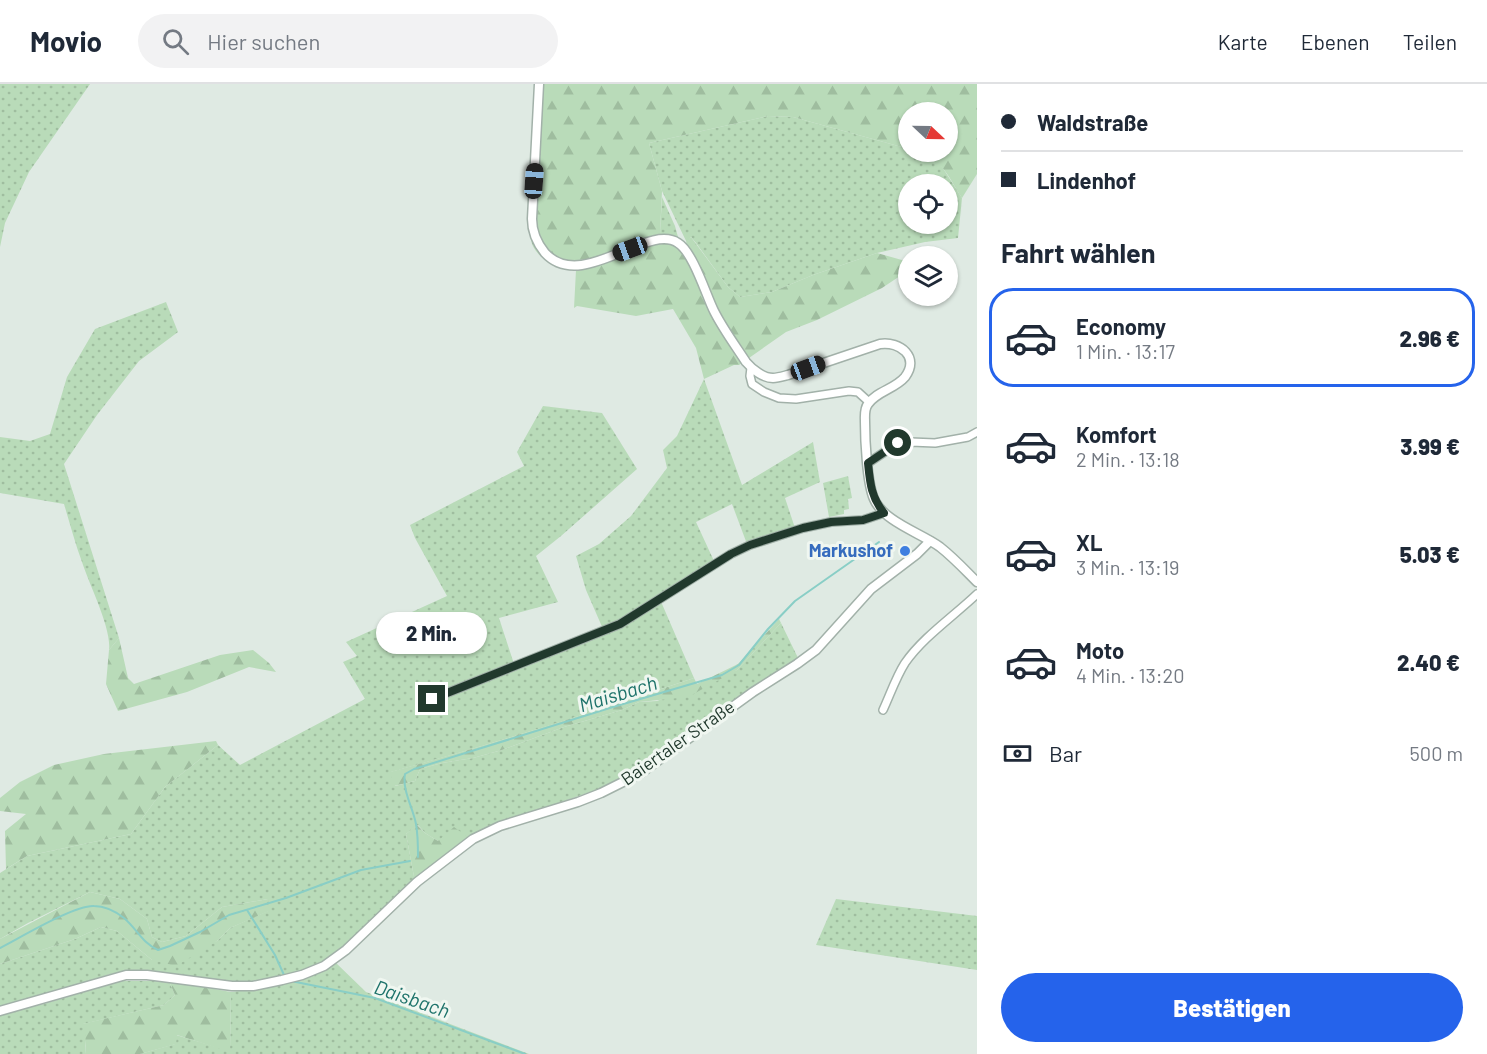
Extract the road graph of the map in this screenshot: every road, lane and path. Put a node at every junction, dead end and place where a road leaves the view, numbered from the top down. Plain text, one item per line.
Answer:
1 (539, 84) edge
2 (748, 365) junction
3 (869, 402) junction
4 (977, 432) edge
5 (868, 463) junction
6 (884, 513) junction
7 (930, 541) junction
8 (977, 582) edge
9 (977, 594) edge
10 (432, 699) dead end
11 (883, 710) dead end
12 (0, 1011) edge

1 - 2 street
2 - 3 street
2 - 3 street
3 - 5 street
4 - 5 street
5 - 6 street
6 - 7 street
6 - 10 street
7 - 8 street
7 - 12 street, Baiertaler Straße
9 - 11 street

